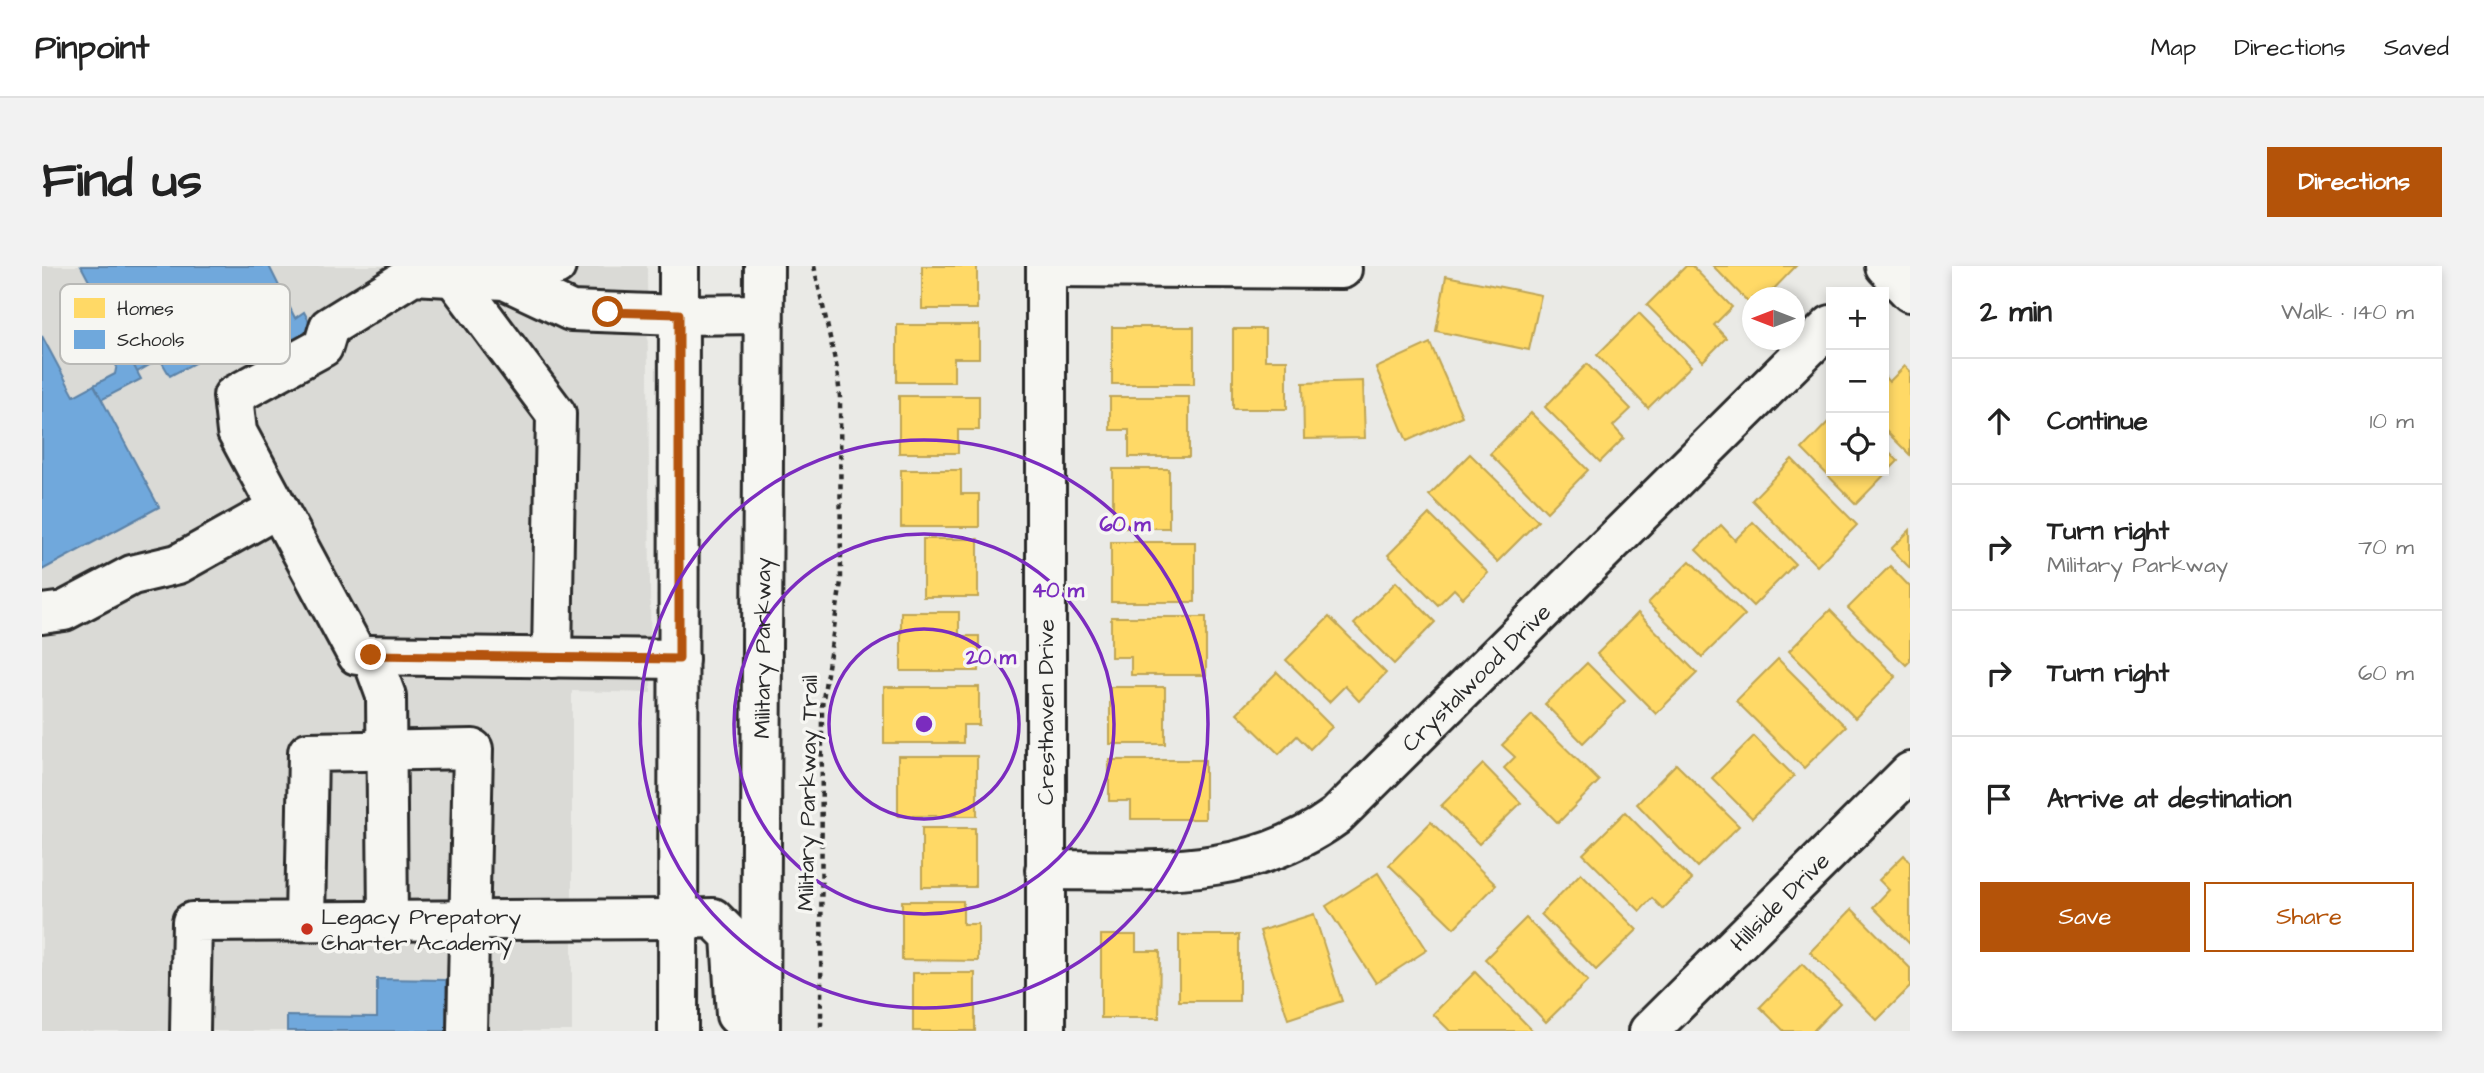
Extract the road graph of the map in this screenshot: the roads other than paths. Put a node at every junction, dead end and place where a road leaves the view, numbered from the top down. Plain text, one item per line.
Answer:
1 (556, 266) edge
2 (679, 266) edge
3 (764, 266) edge
4 (1046, 266) edge
5 (1342, 269) dead end
6 (505, 273) edge
7 (452, 275) junction
8 (679, 314) junction
9 (762, 314) junction
10 (1826, 330) edge
11 (278, 508) junction
12 (42, 614) edge
13 (371, 655) junction
14 (552, 658) junction
15 (679, 659) junction
16 (386, 750) junction
17 (1910, 772) edge
18 (1045, 870) junction
19 (678, 919) junction
20 (470, 920) junction
21 (305, 921) junction
22 (388, 921) junction
23 (190, 1031) edge
24 (467, 1031) edge
25 (678, 1031) edge
26 (736, 1031) edge
27 (760, 1031) edge
28 (1046, 1031) edge
29 (1649, 1031) edge

1 - 6 street
2 - 8 street
3 - 9 street, Military Parkway
4 - 5 street
4 - 18 street, Cresthaven Drive
6 - 7 street
6 - 8 street
7 - 11 street
7 - 14 street
8 - 9 street
8 - 15 street
9 - 27 street, Military Parkway
10 - 18 street, Crystalwood Drive
11 - 12 street
11 - 13 street
13 - 14 street
13 - 16 street
14 - 15 street
15 - 19 street
16 - 20 street
16 - 21 street
16 - 22 street
17 - 29 street, Hillside Drive
18 - 28 street, Cresthaven Drive
19 - 20 street
19 - 25 street
19 - 26 street
20 - 22 street
20 - 24 street
21 - 22 street
21 - 23 street

